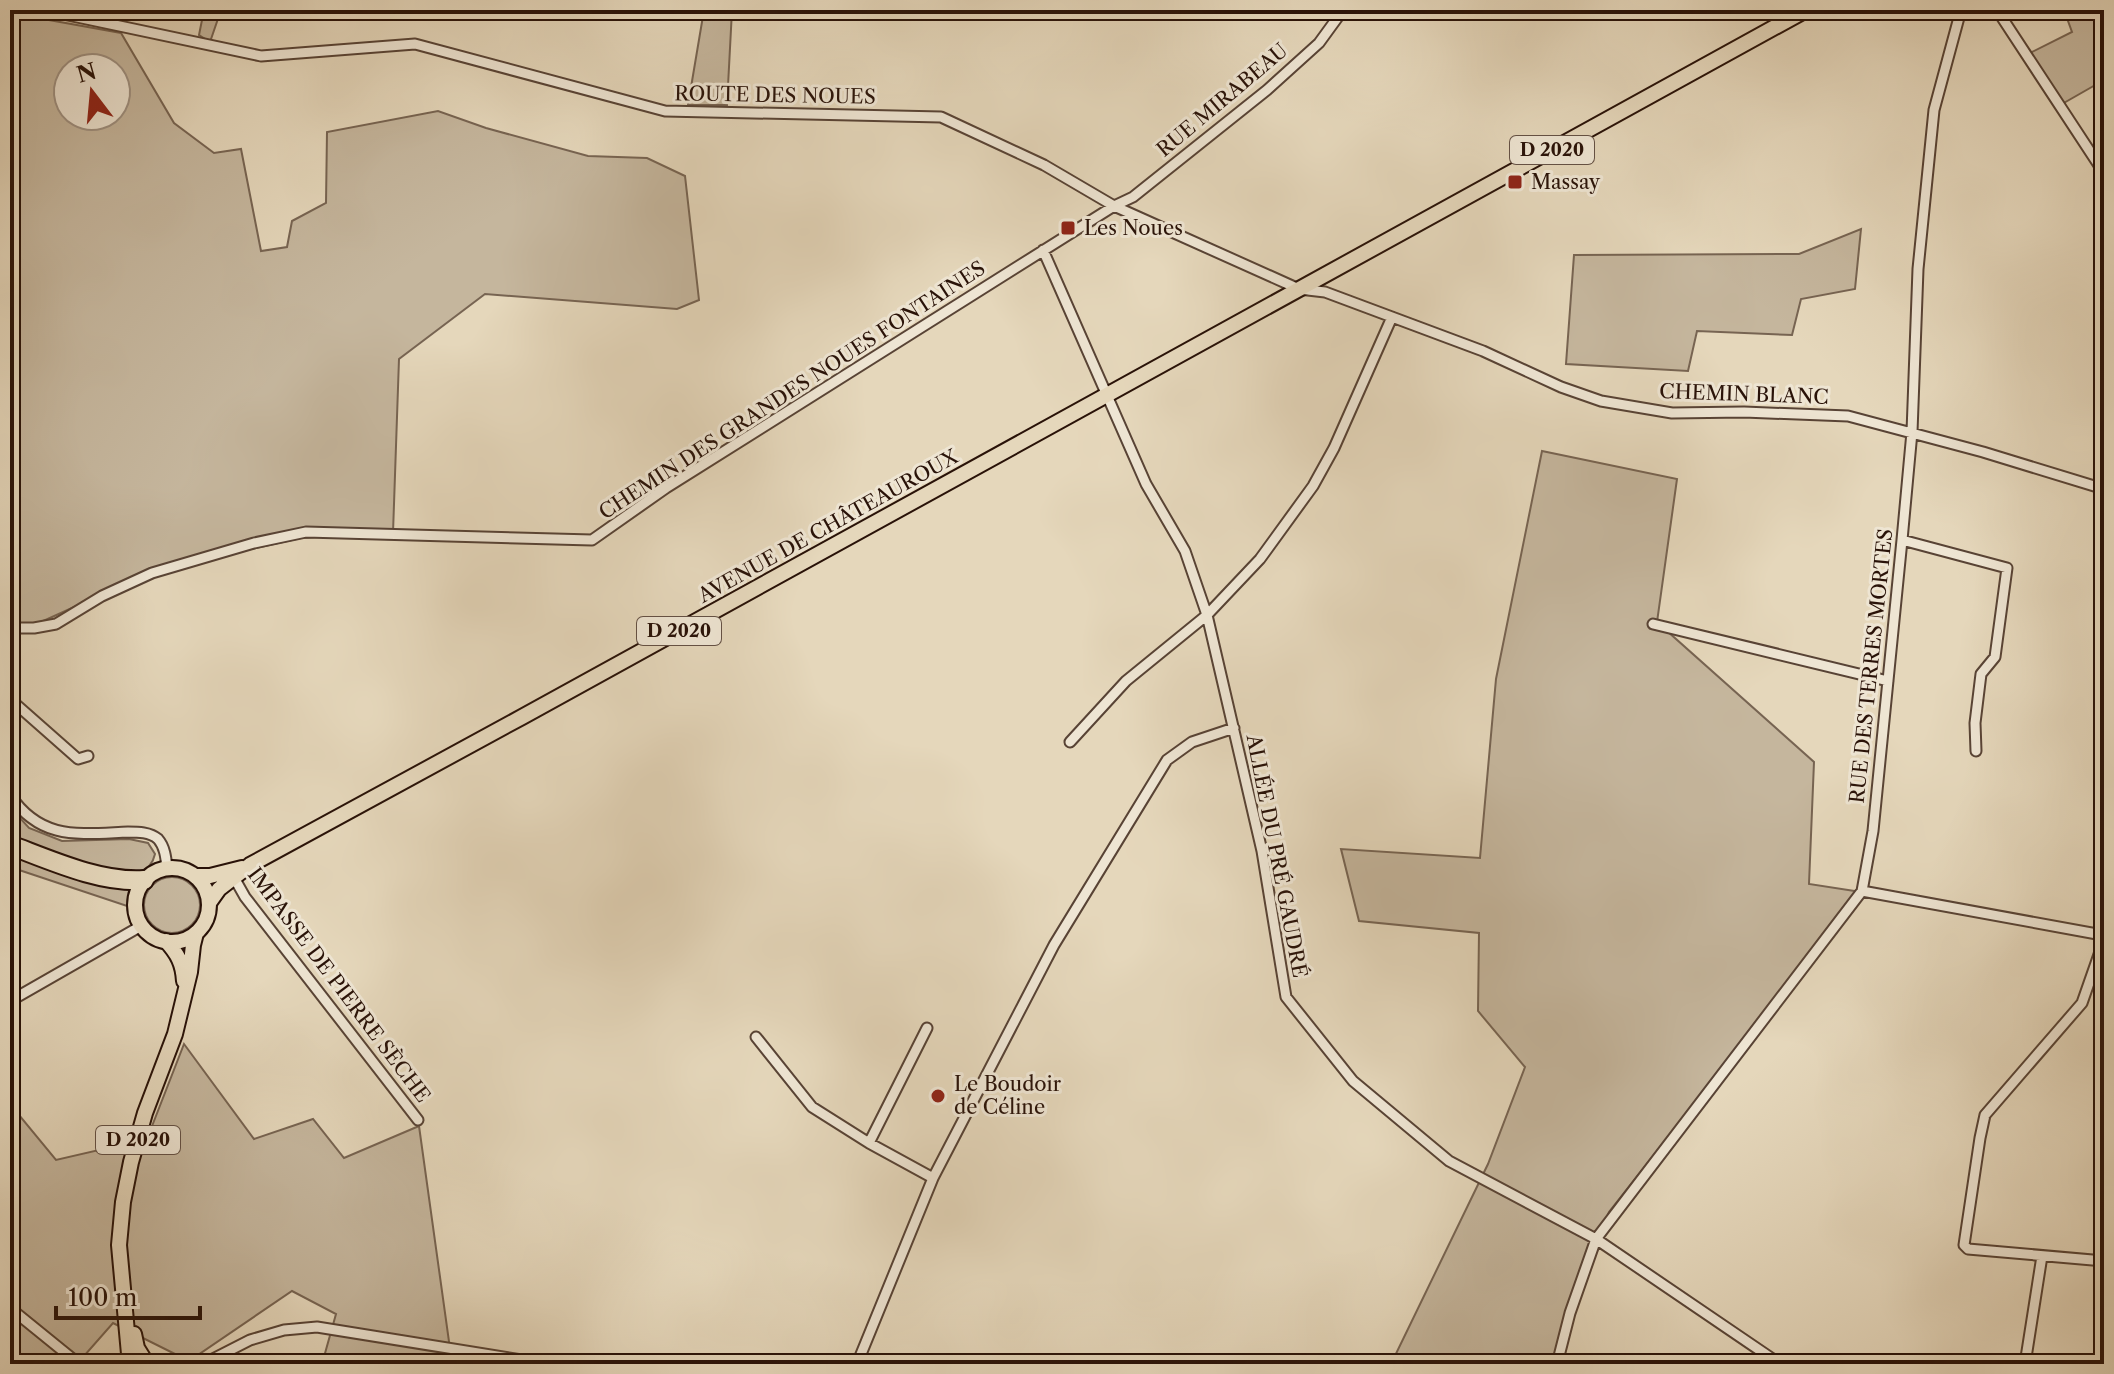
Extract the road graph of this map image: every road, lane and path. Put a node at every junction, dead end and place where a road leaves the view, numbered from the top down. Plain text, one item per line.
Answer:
1 (44, 10) edge
2 (1343, 10) edge
3 (1806, 10) edge
4 (1961, 10) edge
5 (1997, 10) edge
6 (2104, 173) edge
7 (1114, 206) junction
8 (1043, 250) junction
9 (1299, 289) junction
10 (1392, 317) junction
11 (1106, 395) junction
12 (1912, 432) junction
13 (2104, 489) edge
14 (1902, 540) junction
15 (1207, 615) junction
16 (1653, 624) dead end
17 (10, 628) edge
18 (1888, 681) junction
19 (10, 699) edge
20 (1234, 728) junction
21 (1070, 742) dead end
22 (1976, 751) dead end
23 (88, 756) dead end
24 (10, 795) edge
25 (10, 845) edge
26 (167, 868) junction
27 (233, 874) junction
28 (195, 876) junction
29 (144, 880) junction
30 (1862, 891) junction
31 (209, 903) junction
32 (141, 926) junction
33 (196, 933) junction
34 (166, 941) junction
35 (185, 994) junction
36 (10, 1001) edge
37 (927, 1028) dead end
38 (756, 1037) dead end
39 (418, 1120) dead end
40 (869, 1143) junction
41 (933, 1178) junction
42 (1596, 1239) junction
43 (2042, 1256) junction
44 (2104, 1261) edge
45 (122, 1291) junction
46 (10, 1308) edge
47 (209, 1362) edge
48 (79, 1364) edge
49 (128, 1364) edge
50 (147, 1364) edge
51 (547, 1364) edge
52 (857, 1364) edge
53 (1557, 1364) edge
54 (1780, 1364) edge
55 (2025, 1364) edge

1 - 7 street, ROUTE DES NOUES
2 - 7 street, RUE MIRABEAU
3 - 9 main road, D 2020
4 - 12 street, RUE DES TERRES MORTES
5 - 6 street
7 - 8 street, CHEMIN DES GRANDES NOUES FONTAINES
7 - 9 street, ROUTE DES NOUES
8 - 11 street, ALLÉE DU PRÉ GAUDRÉ
8 - 17 street, CHEMIN DES GRANDES NOUES FONTAINES
9 - 10 street, CHEMIN BLANC
9 - 11 main road, AVENUE DE CHÂTEAUROUX / D 2020
10 - 12 street, CHEMIN BLANC
10 - 15 street
11 - 15 street, ALLÉE DU PRÉ GAUDRÉ
11 - 27 main road, AVENUE DE CHÂTEAUROUX / D 2020
12 - 13 street, CHEMIN BLANC
12 - 14 street, RUE DES TERRES MORTES
14 - 18 street, RUE DES TERRES MORTES
14 - 22 street
15 - 20 street, ALLÉE DU PRÉ GAUDRÉ
15 - 21 street
16 - 18 street
18 - 30 street, RUE DES TERRES MORTES
19 - 23 street
20 - 41 street
20 - 42 street, ALLÉE DU PRÉ GAUDRÉ
24 - 26 street
25 - 29 highway
26 - 28 main road
26 - 29 main road
27 - 28 main road, D 2020
27 - 31 main road, D 2020
27 - 39 street, IMPASSE DE PIERRE SÈCHE
28 - 31 main road
29 - 32 main road
30 - 42 street, RUE DES TERRES MORTES
30 - 43 street
31 - 33 main road
32 - 34 main road
32 - 36 street
33 - 34 main road
33 - 35 main road, D 2020
34 - 35 main road, D 2020
35 - 45 main road, D 2020
37 - 40 street
38 - 40 street
40 - 41 street
41 - 52 street
42 - 53 street, RUE DES TERRES MORTES
42 - 54 street, ALLÉE DU PRÉ GAUDRÉ
43 - 44 street
43 - 55 street
45 - 49 main road, D 2020
45 - 50 main road, D 2020
46 - 48 street
47 - 51 street

